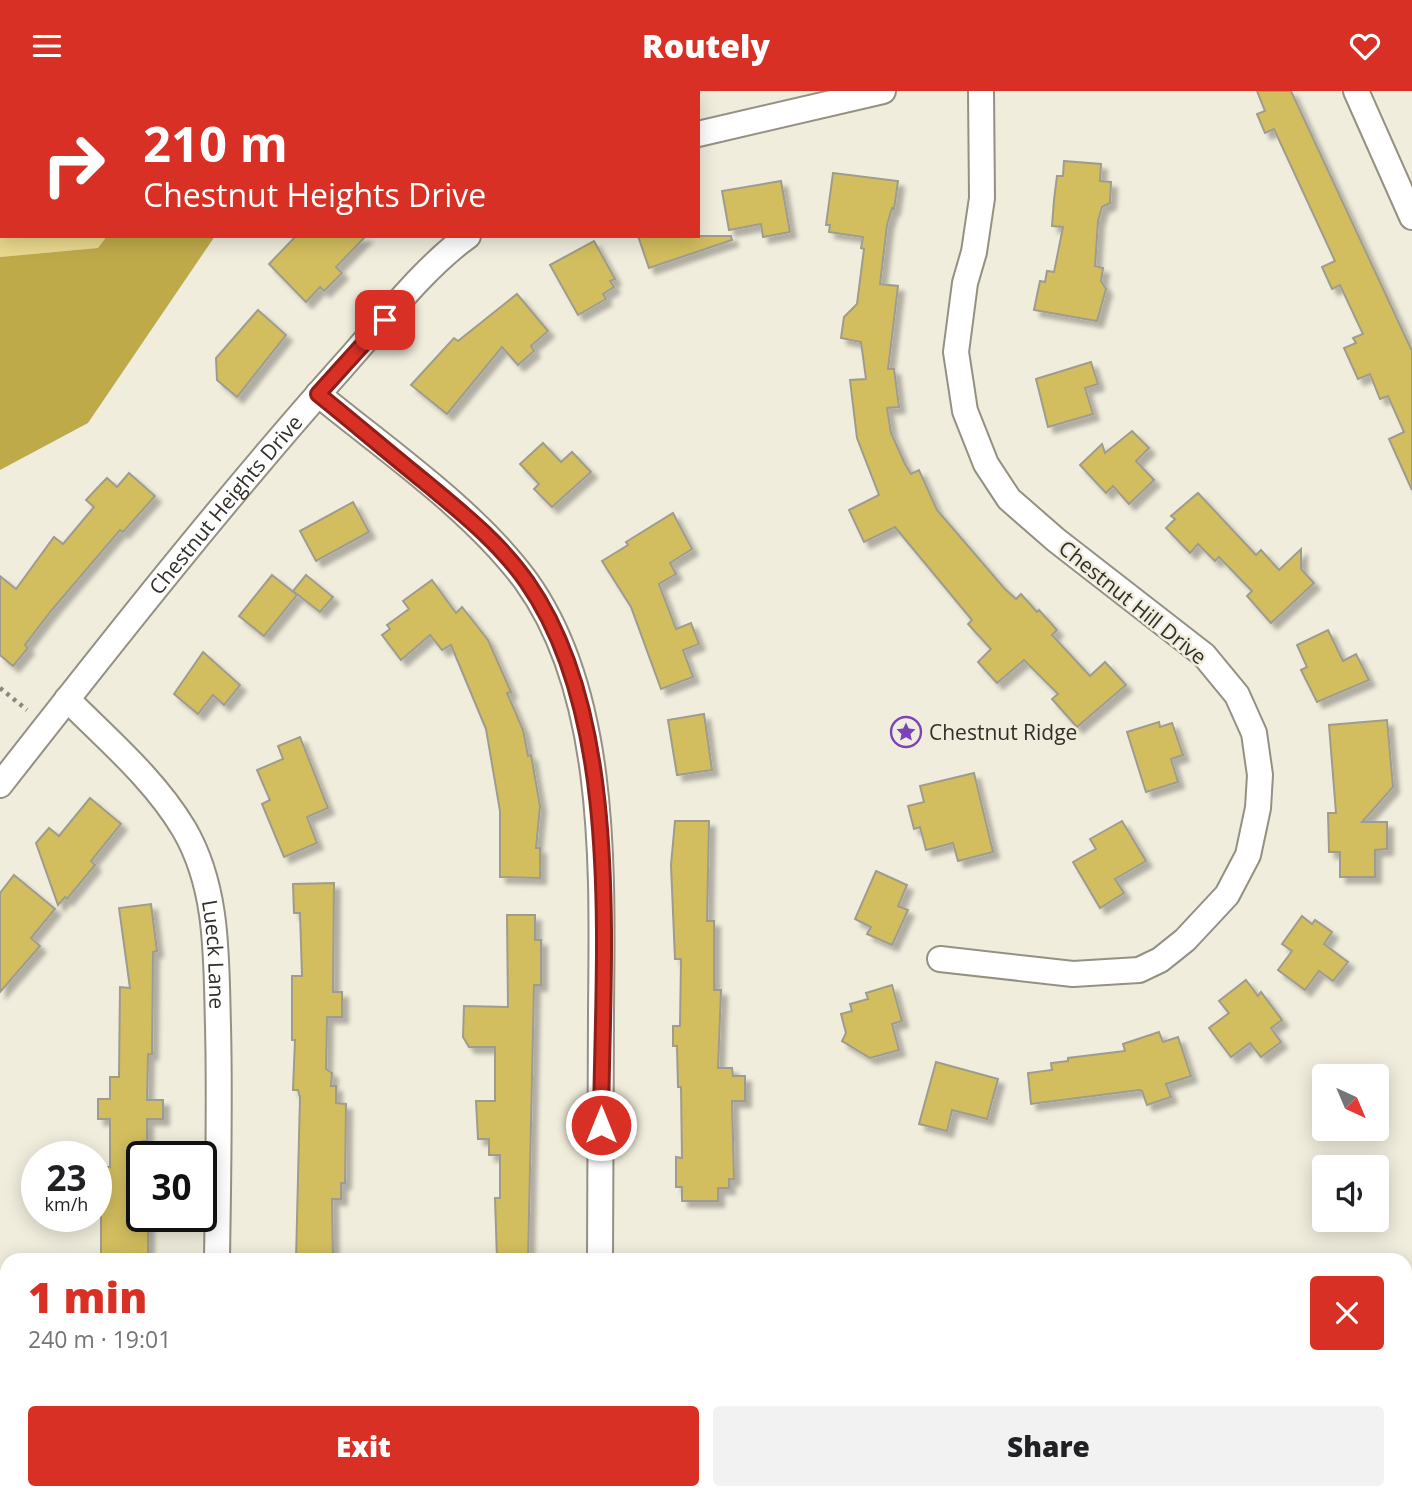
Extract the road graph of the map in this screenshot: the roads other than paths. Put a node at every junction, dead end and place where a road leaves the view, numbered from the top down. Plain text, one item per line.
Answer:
1 (883, 91) edge
2 (981, 91) edge
3 (1356, 91) edge
4 (700, 134) edge
5 (1412, 217) edge
6 (466, 238) edge
7 (318, 394) junction
8 (67, 699) junction
9 (0, 785) edge
10 (940, 959) dead end
11 (217, 1253) edge
12 (600, 1253) edge

1 - 4 street
2 - 10 street, Chestnut Hill Drive
3 - 5 street
6 - 7 street, Chestnut Heights Drive
7 - 8 street, Chestnut Heights Drive
7 - 12 street
8 - 9 street, Chestnut Heights Drive
8 - 11 street, Lueck Lane

